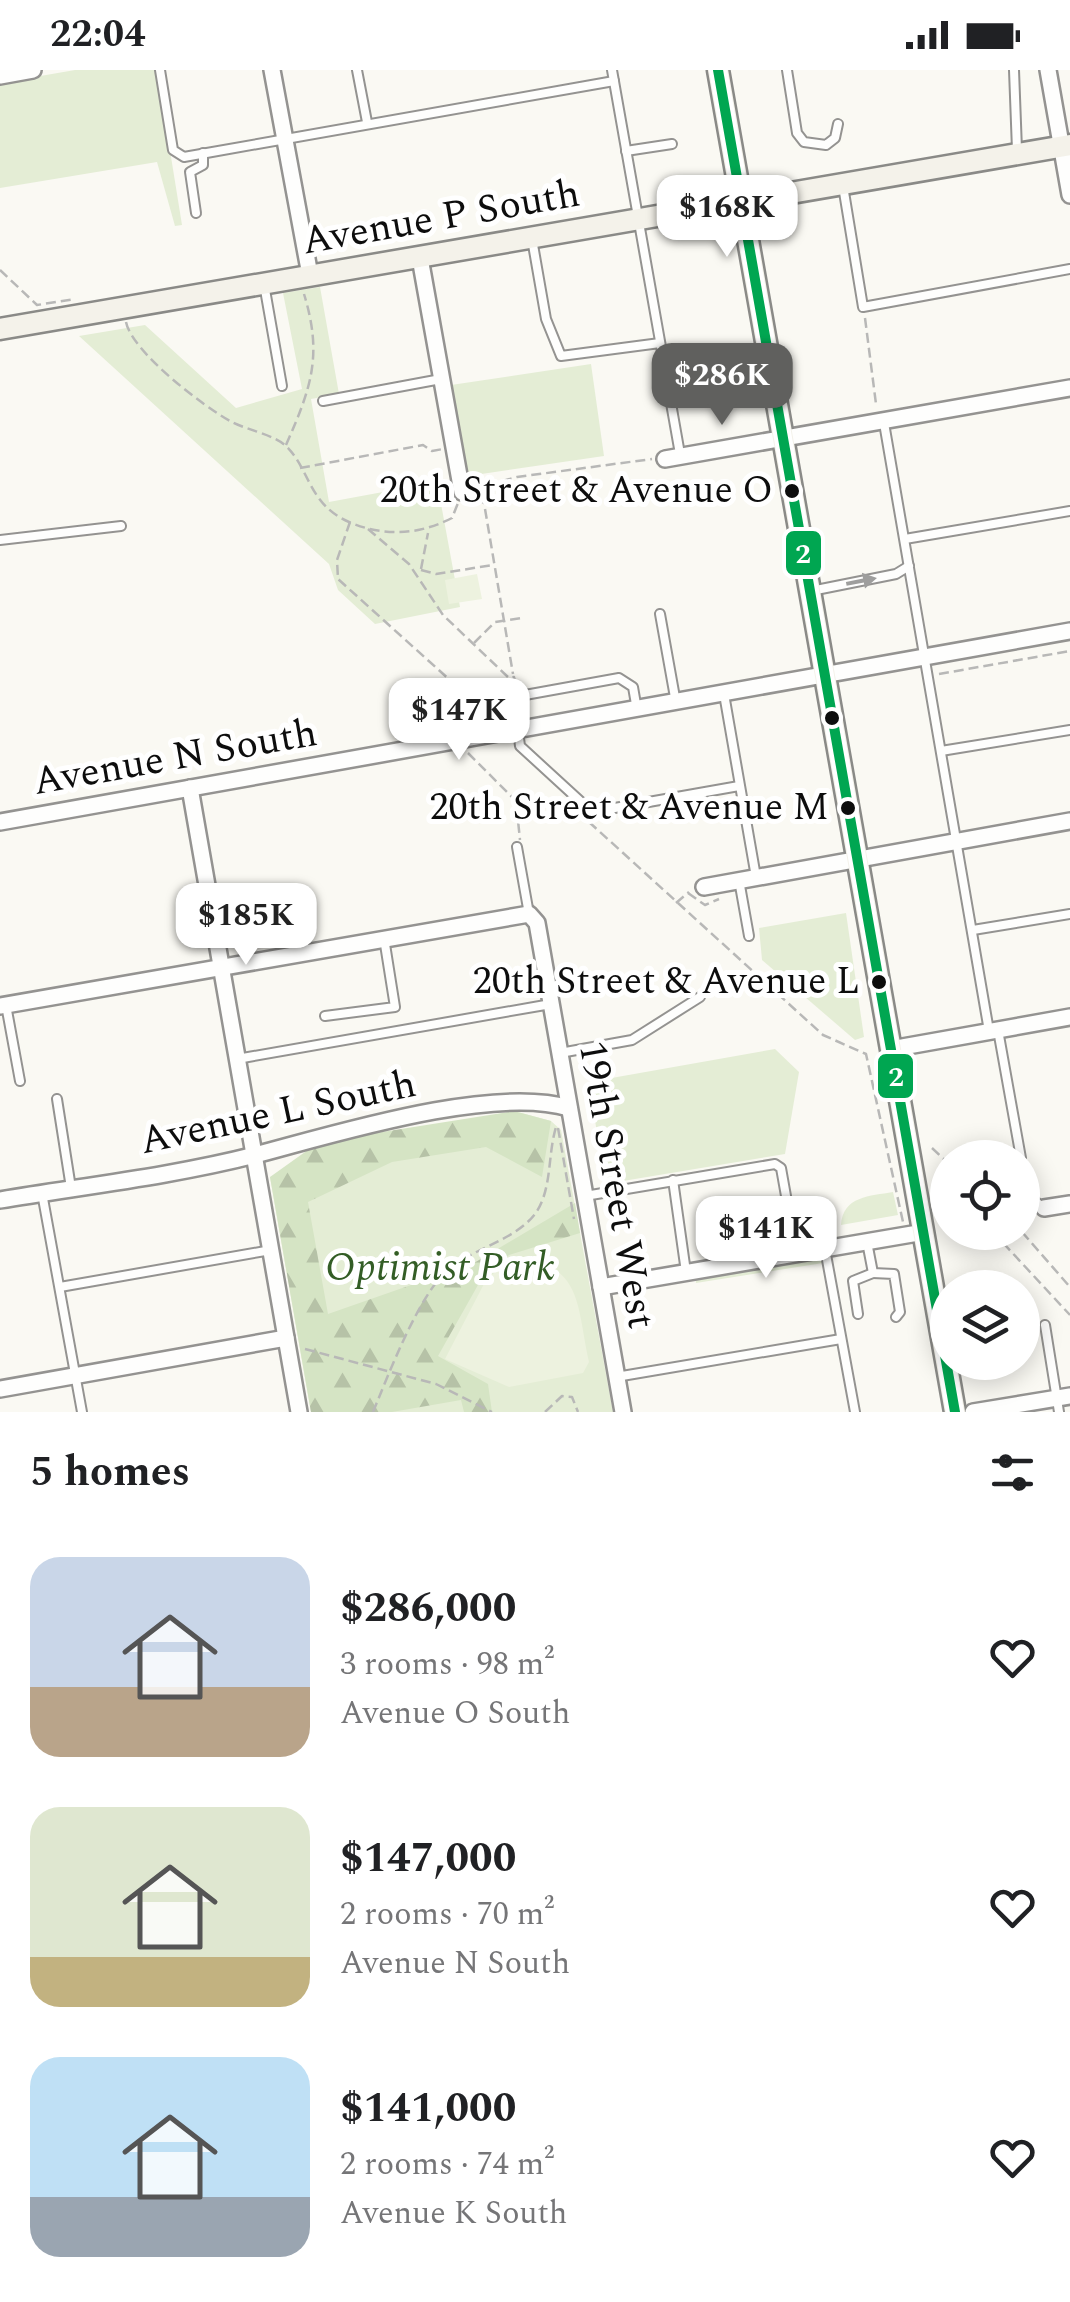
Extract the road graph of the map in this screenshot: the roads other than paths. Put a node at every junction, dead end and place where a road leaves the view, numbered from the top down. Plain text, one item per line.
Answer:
1 (32, 70) edge
2 (160, 70) edge
3 (272, 70) edge
4 (357, 70) edge
5 (612, 70) edge
6 (718, 70) edge
7 (786, 70) edge
8 (1014, 70) edge
9 (1048, 70) edge
10 (0, 76) edge
11 (614, 81) junction
12 (367, 122) junction
13 (838, 124) dead end
14 (284, 138) junction
15 (672, 144) dead end
16 (1066, 146) edge
17 (626, 151) junction
18 (202, 154) junction
19 (1018, 155) junction
20 (842, 186) junction
21 (1070, 195) edge
22 (741, 203) junction
23 (196, 213) dead end
24 (638, 220) junction
25 (532, 238) junction
26 (420, 258) junction
27 (1070, 269) edge
28 (304, 276) junction
29 (264, 284) junction
30 (0, 328) edge
31 (660, 343) junction
32 (441, 379) junction
33 (282, 386) dead end
34 (1070, 388) edge
35 (323, 401) dead end
36 (884, 423) junction
37 (784, 440) junction
38 (673, 458) joint
39 (462, 492) road end
40 (1070, 511) edge
41 (121, 526) dead end
42 (0, 540) edge
43 (905, 540) junction
44 (909, 566) junction
45 (811, 591) junction
46 (660, 614) dead end
47 (1070, 632) edge
48 (925, 656) junction
49 (826, 675) junction
50 (724, 694) junction
51 (676, 702) junction
52 (637, 710) junction
53 (516, 730) junction
54 (1070, 730) edge
55 (941, 751) junction
56 (739, 786) junction
57 (190, 788) junction
58 (1070, 821) edge
59 (0, 822) edge
60 (958, 840) junction
61 (520, 848) road end
62 (857, 858) junction
63 (748, 878) junction
64 (704, 886) dead end
65 (529, 914) junction
66 (1070, 914) edge
67 (973, 930) junction
68 (749, 936) dead end
69 (384, 938) junction
70 (223, 967) junction
71 (700, 998) dead end
72 (552, 1004) junction
73 (3, 1006) edge
74 (324, 1016) dead end
75 (1070, 1017) edge
76 (994, 1030) junction
77 (891, 1048) junction
78 (560, 1053) junction
79 (238, 1059) junction
80 (20, 1081) dead end
81 (57, 1099) dead end
82 (561, 1106) junction
83 (1018, 1140) edge
84 (254, 1155) junction
85 (673, 1180) junction
86 (72, 1188) junction
87 (42, 1193) junction
88 (585, 1196) junction
89 (0, 1200) edge
90 (1070, 1204) edge
91 (1040, 1205) edge
92 (1044, 1208) joint
93 (914, 1234) junction
94 (867, 1242) junction
95 (825, 1248) junction
96 (271, 1250) junction
97 (796, 1254) junction
98 (686, 1272) junction
99 (872, 1273) junction
100 (60, 1287) junction
101 (601, 1287) junction
102 (858, 1314) dead end
103 (896, 1318) dead end
104 (1045, 1326) dead end
105 (841, 1339) junction
106 (287, 1345) junction
107 (76, 1375) junction
108 (616, 1378) junction
109 (0, 1388) edge
110 (1062, 1402) edge
111 (82, 1412) edge
112 (299, 1412) edge
113 (623, 1412) edge
114 (854, 1412) edge
115 (955, 1412) edge
116 (973, 1412) edge

1 - 10 street
2 - 18 lane
3 - 14 street
4 - 12 lane
5 - 11 lane
6 - 22 main road
7 - 13 lane
8 - 19 lane
9 - 16 street
11 - 12 lane
11 - 17 lane
12 - 14 lane
14 - 18 lane
14 - 28 street
15 - 17 lane
16 - 19 main road, Avenue P South
16 - 21 street
17 - 24 lane
18 - 23 lane
19 - 20 main road, Avenue P South
20 - 22 main road, Avenue P South
20 - 27 lane
22 - 24 main road, Avenue P South
22 - 37 main road
24 - 25 main road, Avenue P South
24 - 31 lane
25 - 26 main road, Avenue P South
25 - 31 lane
26 - 28 main road, Avenue P South
26 - 32 street
28 - 29 main road, Avenue P South
29 - 30 main road, Avenue P South
29 - 33 lane
31 - 38 lane
32 - 35 lane
32 - 39 street
34 - 36 street
36 - 37 street
36 - 43 lane
37 - 38 street
37 - 45 main road
40 - 43 lane
41 - 42 lane
43 - 44 lane
45 -> 44 lane
44 - 48 lane
45 - 49 main road
46 - 51 lane
47 - 48 street, Avenue N South
48 - 49 street, Avenue N South
48 - 55 lane
49 - 50 street, Avenue N South
49 - 62 main road
50 - 51 street, Avenue N South
50 - 56 lane
51 - 52 street, Avenue N South
52 - 53 street, Avenue N South
52 - 53 lane
53 - 56 lane
53 - 57 street, Avenue N South
54 - 55 lane
55 - 60 lane
56 - 63 lane
57 - 59 street, Avenue N South
57 - 70 street
58 - 60 street
60 - 62 street
60 - 67 lane
61 - 65 lane
62 - 63 street
62 - 77 main road
63 - 64 street
63 - 68 lane
65 - 69 street
65 - 72 street, 19th Street West
66 - 67 lane
67 - 76 lane
69 - 70 street
69 - 74 lane
70 - 73 street
70 - 79 street
71 - 78 lane
72 - 78 street, 19th Street West
72 - 79 lane
73 - 80 lane
75 - 76 street
76 - 77 street
76 - 83 lane
77 - 93 main road
78 - 82 street, 19th Street West
79 - 84 street
81 - 86 lane
82 - 84 street, Avenue L South
82 - 88 street, 19th Street West
84 - 86 street, Avenue L South
84 - 96 street
85 - 88 lane
85 - 97 lane
85 - 98 lane
86 - 87 street, Avenue L South
87 - 89 street, Avenue L South
87 - 100 lane
88 - 101 street, 19th Street West
90 - 92 street
91 - 92 lane
93 - 94 street
93 - 115 main road
94 - 95 street
94 - 99 lane
95 - 97 street
95 - 105 lane
96 - 100 lane
96 - 106 street
97 - 98 street
98 - 101 street
99 - 102 lane
99 - 103 lane
100 - 107 lane
101 - 108 street, 19th Street West
104 - 110 lane
105 - 108 lane
105 - 114 lane
106 - 107 street
106 - 112 street
107 - 109 street
107 - 111 lane
108 - 113 street, 19th Street West
110 - 116 street

